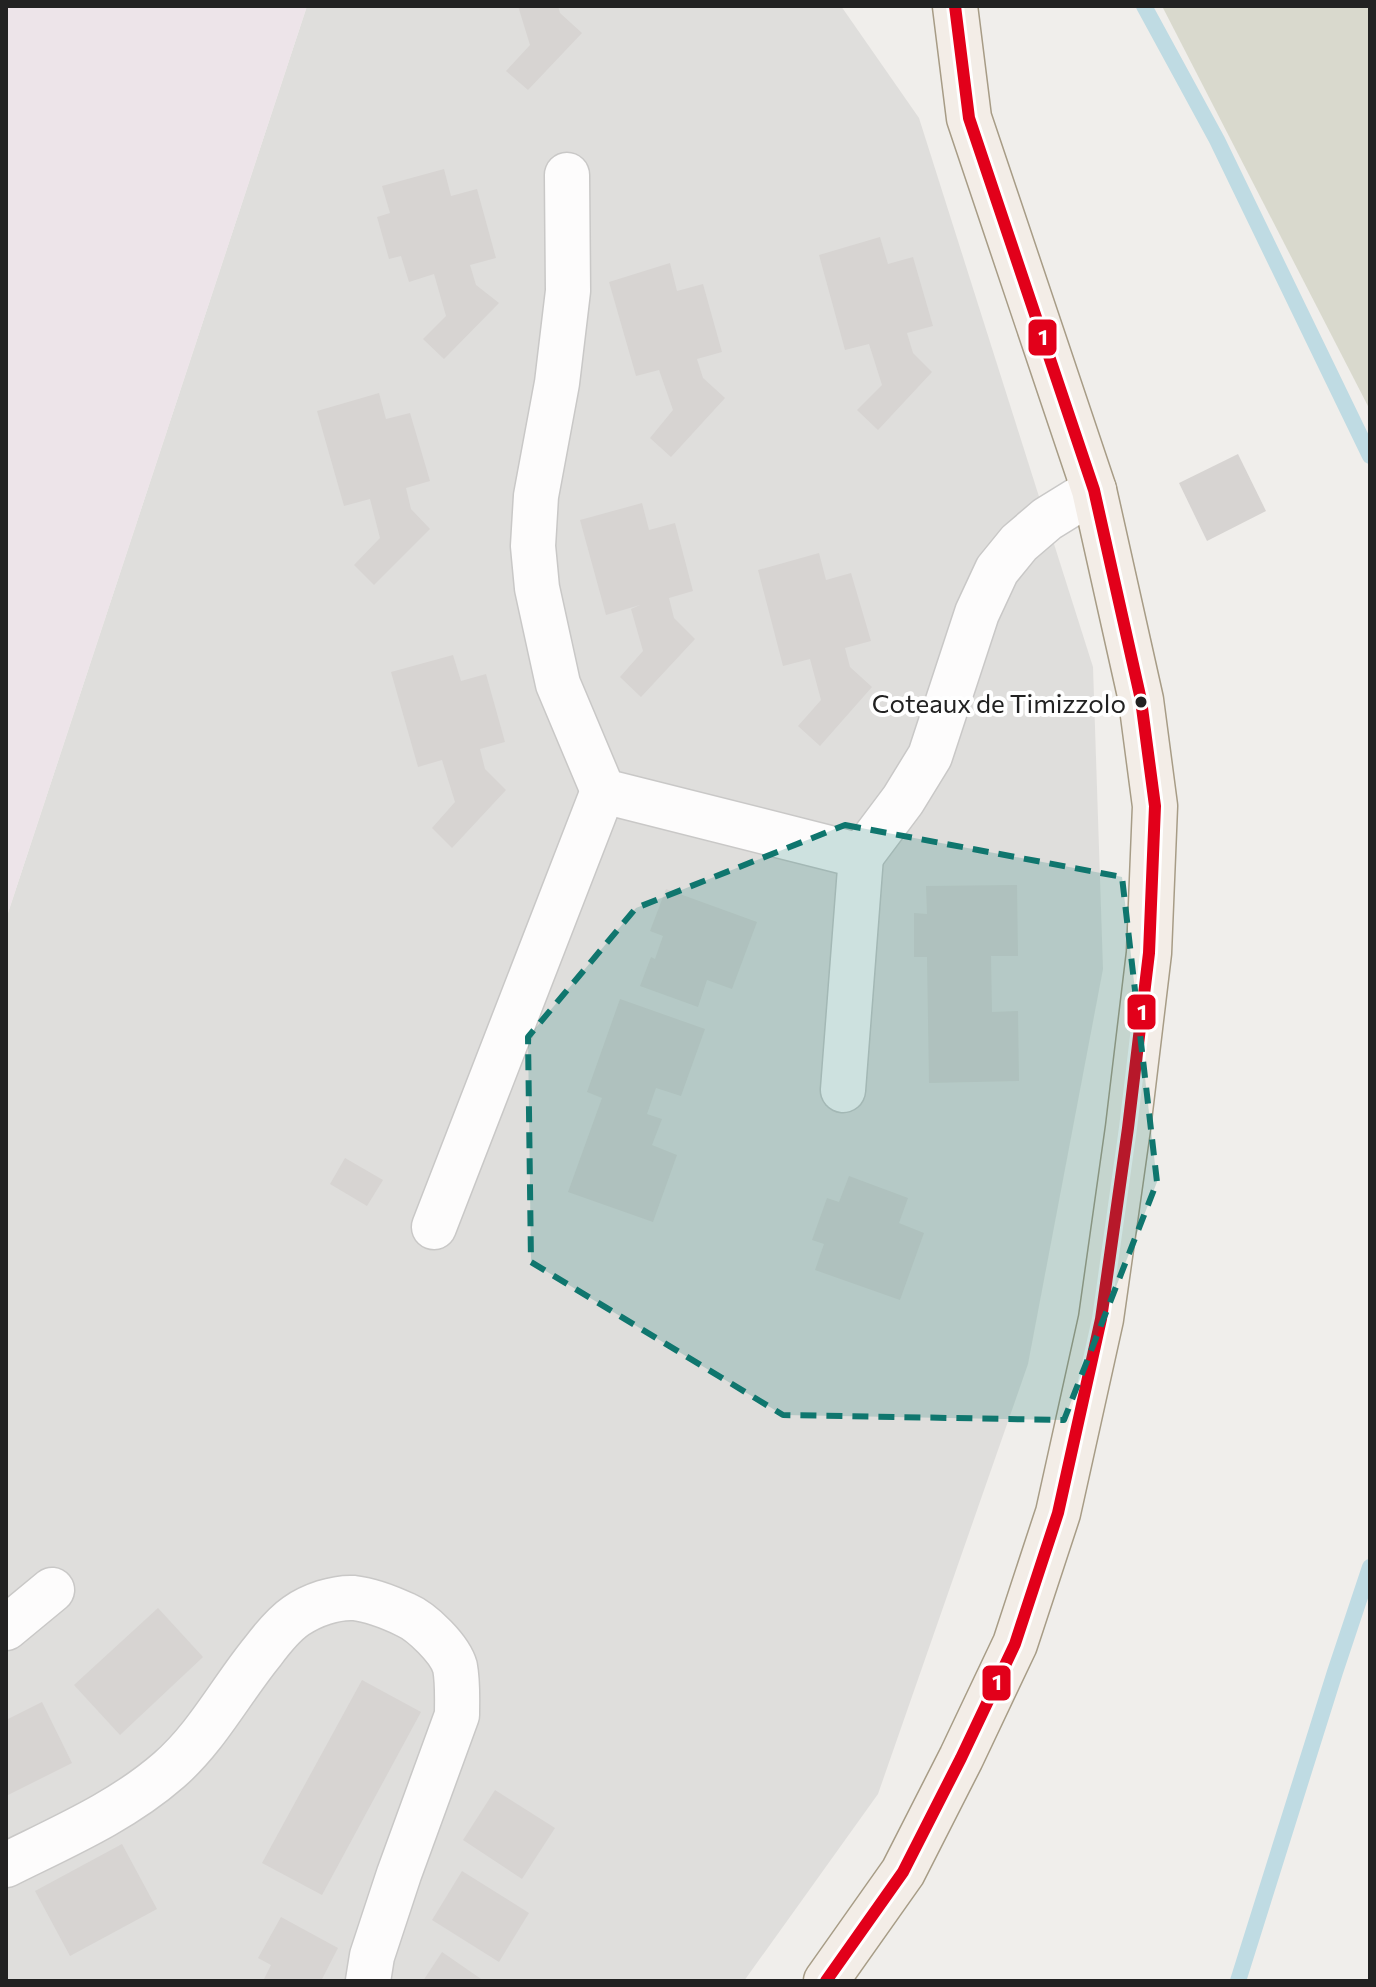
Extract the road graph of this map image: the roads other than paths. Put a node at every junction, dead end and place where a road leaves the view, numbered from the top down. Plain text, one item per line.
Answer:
1 (955, 6) edge
2 (567, 175) dead end
3 (1094, 490) junction
4 (603, 791) junction
5 (861, 856) junction
6 (843, 1090) dead end
7 (434, 1227) dead end
8 (52, 1590) dead end
9 (6, 1628) edge
10 (6, 1865) edge
11 (368, 1981) edge
12 (826, 1981) edge

1 - 3 main road
2 - 4 street
3 - 5 street
3 - 12 main road
4 - 5 street
4 - 7 street
5 - 6 street
8 - 9 street
10 - 11 street

